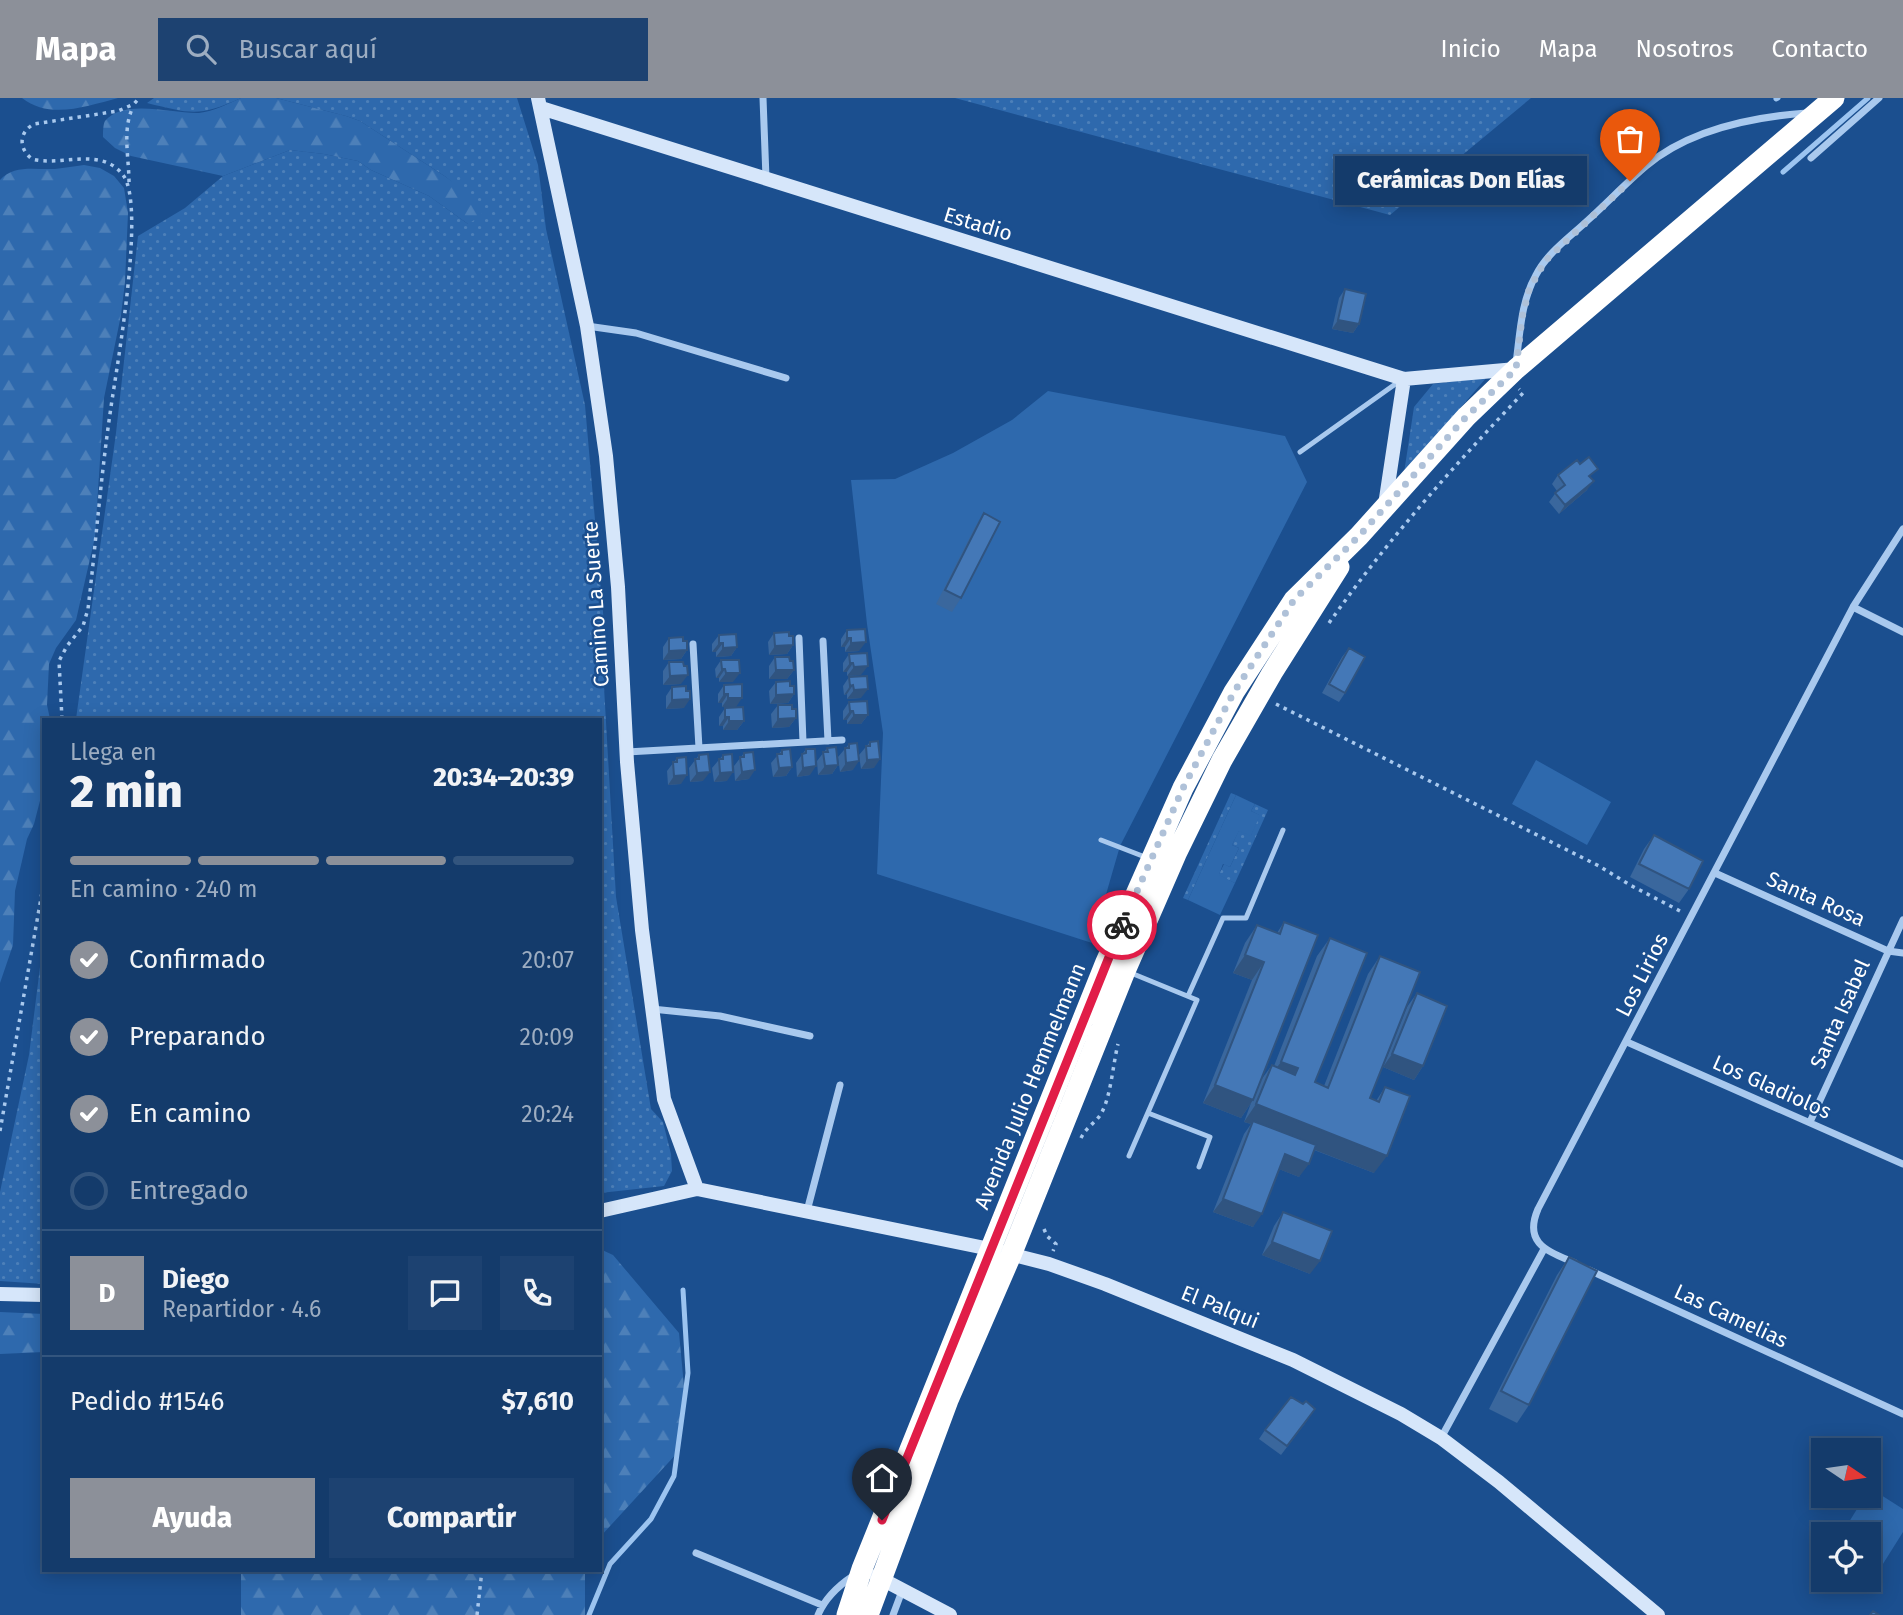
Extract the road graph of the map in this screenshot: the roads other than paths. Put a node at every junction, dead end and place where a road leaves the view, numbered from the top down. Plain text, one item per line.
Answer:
1 (762, 98) edge
2 (1879, 98) edge
3 (539, 103) edge
4 (1826, 105) edge
5 (1811, 158) dead end
6 (766, 179) junction
7 (587, 326) junction
8 (1512, 373) junction
9 (786, 378) dead end
10 (1404, 379) junction
11 (1300, 452) dead end
12 (1385, 505) junction
13 (1903, 529) edge
14 (1359, 536) junction
15 (1853, 607) junction
16 (1903, 632) edge
17 (799, 638) dead end
18 (823, 641) dead end
19 (693, 644) dead end
20 (828, 740) junction
21 (842, 740) dead end
22 (803, 742) junction
23 (699, 748) junction
24 (627, 752) junction
25 (1283, 830) dead end
26 (1101, 840) dead end
27 (1152, 859) junction
28 (1715, 873) junction
29 (1903, 920) edge
30 (1888, 951) junction
31 (1903, 953) edge
32 (1116, 966) junction
33 (1188, 996) junction
34 (652, 1009) junction
35 (810, 1036) dead end
36 (1627, 1042) junction
37 (840, 1085) dead end
38 (1148, 1112) junction
39 (1810, 1122) junction
40 (1129, 1156) dead end
41 (1903, 1164) edge
42 (1199, 1167) dead end
43 (696, 1189) junction
44 (602, 1211) edge
45 (807, 1212) junction
46 (990, 1249) junction
47 (1544, 1249) junction
48 (1011, 1255) junction
49 (0, 1294) edge
50 (42, 1295) edge
51 (1903, 1414) edge
52 (1441, 1438) junction
53 (696, 1553) dead end
54 (862, 1569) junction
55 (882, 1579) junction
56 (902, 1591) junction
57 (822, 1605) junction
58 (818, 1615) edge
59 (847, 1615) edge
60 (868, 1615) edge
61 (893, 1615) edge
62 (950, 1615) edge
63 (1658, 1615) edge

1 - 6 street
2 - 5 street
3 - 6 street, Estadio
3 - 7 street, Camino La Suerte
4 - 8 highway, Avenida Julio Hemmelmann
4 - 8 street
6 - 10 street, Estadio
7 - 9 street
7 - 24 street, Camino La Suerte
8 - 10 street, Estadio
8 - 12 highway, Avenida Julio Hemmelmann
10 - 11 lane
10 - 12 street
12 - 14 highway, Avenida Julio Hemmelmann
13 - 15 street, Los Lirios
14 - 27 highway, Avenida Julio Hemmelmann
14 - 32 highway, Avenida Julio Hemmelmann
15 - 16 street
15 - 28 street, Los Lirios
17 - 22 street
18 - 20 street
19 - 23 street
20 - 21 street
20 - 22 street
22 - 23 street
23 - 24 street
24 - 34 street, Camino La Suerte
25 - 33 lane
26 - 27 lane
27 - 32 highway, Avenida Julio Hemmelmann
28 - 30 street, Santa Rosa
28 - 36 street, Los Lirios
29 - 30 street, Santa Isabel
30 - 31 street, Santa Rosa
30 - 39 street, Santa Isabel
32 - 33 lane
32 - 46 highway, Avenida Julio Hemmelmann
32 - 48 highway, Avenida Julio Hemmelmann
33 - 38 lane
34 - 35 street
34 - 43 street, Camino La Suerte
36 - 39 street, Los Gladiolos
36 - 47 street, Los Lirios
37 - 45 street
38 - 40 lane
38 - 42 lane
39 - 41 street, Los Gladiolos
43 - 44 street
43 - 45 street, El Palqui
45 - 46 street, El Palqui
46 - 48 street, El Palqui
46 - 54 highway, Avenida Julio Hemmelmann
47 - 51 street, Las Camelias
47 - 52 street
48 - 52 street, El Palqui
48 - 55 highway, Avenida Julio Hemmelmann
49 - 50 street
52 - 63 street, El Palqui
53 - 57 street
54 - 55 street
54 - 57 street
54 - 59 highway, Avenida Julio Hemmelmann
55 - 56 street
55 - 60 highway, Avenida Julio Hemmelmann
56 - 61 street
56 - 62 street
57 - 58 street

